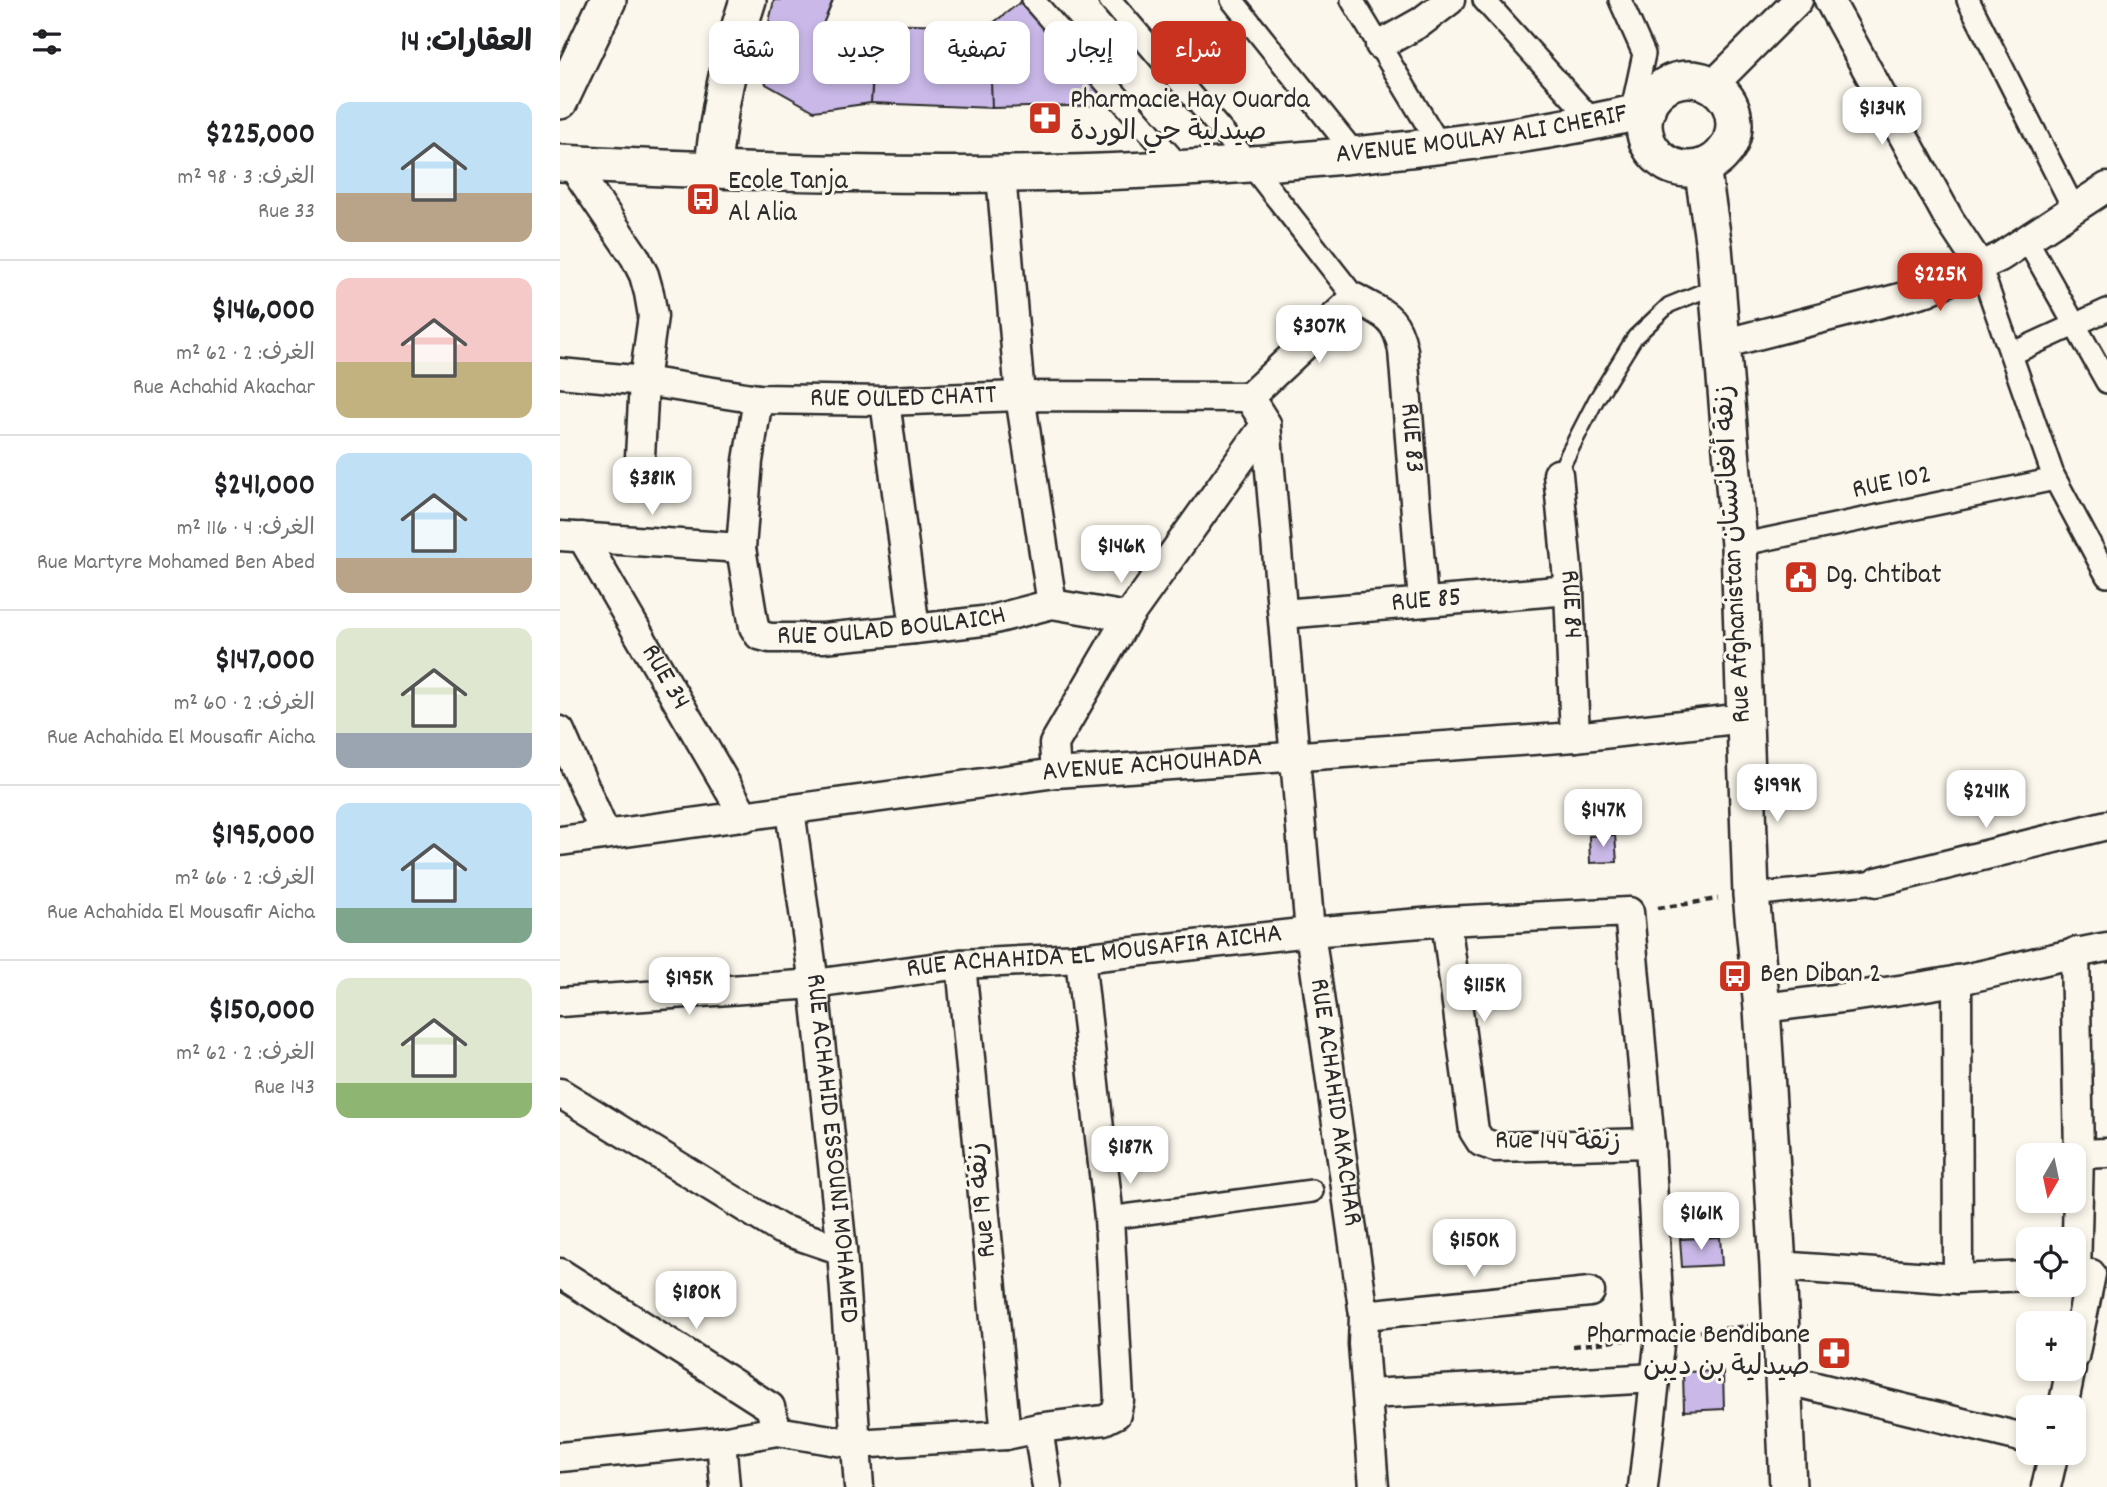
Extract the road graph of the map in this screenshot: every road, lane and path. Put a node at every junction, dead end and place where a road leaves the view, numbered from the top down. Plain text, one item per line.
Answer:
1 (608, 0) edge
2 (748, 0) edge
3 (1033, 0) edge
4 (1110, 0) edge
5 (1232, 0) edge
6 (1352, 0) edge
7 (1450, 0) edge
8 (1484, 0) edge
9 (1620, 0) edge
10 (1797, 0) edge
11 (1829, 0) edge
12 (1968, 0) edge
13 (1380, 45) junction
14 (1712, 86) junction
15 (561, 96) edge
16 (1639, 112) junction
17 (1594, 122) junction
18 (1440, 146) junction
19 (1356, 155) junction
20 (566, 163) edge
21 (1251, 165) junction
22 (1702, 167) junction
23 (713, 169) junction
24 (1182, 169) junction
25 (1002, 175) junction
26 (2107, 187) edge
27 (2074, 209) junction
28 (2027, 240) junction
29 (1980, 266) junction
30 (1717, 285) junction
31 (1355, 298) junction
32 (2107, 310) edge
33 (2075, 324) junction
34 (1722, 344) junction
35 (2011, 354) junction
36 (560, 373) edge
37 (644, 381) junction
38 (2107, 382) edge
39 (1020, 396) junction
40 (1249, 397) junction
41 (758, 399) junction
42 (884, 401) junction
43 (1266, 424) junction
44 (640, 457) dead end
45 (1558, 474) joint
46 (2056, 479) junction
47 (571, 537) edge
48 (1739, 545) junction
49 (741, 548) junction
50 (2107, 576) edge
51 (1569, 590) junction
52 (1423, 602) junction
53 (1052, 604) junction
54 (1283, 614) junction
55 (1128, 617) junction
56 (915, 629) junction
57 (1745, 718) junction
58 (560, 732) edge
59 (1575, 737) junction
60 (1294, 757) junction
61 (1056, 773) junction
62 (790, 810) junction
63 (745, 817) junction
64 (2107, 825) edge
65 (606, 834) junction
66 (560, 841) edge
67 (1877, 883) joint
68 (1751, 895) junction
69 (1629, 912) junction
70 (1446, 921) junction
71 (1310, 932) junction
72 (2107, 947) edge
73 (2075, 953) junction
74 (1080, 958) junction
75 (961, 964) junction
76 (1957, 980) junction
77 (814, 984) junction
78 (560, 1002) edge
79 (1762, 1008) junction
80 (560, 1093) edge
81 (1650, 1143) junction
82 (2079, 1143) edge
83 (2107, 1153) edge
84 (2086, 1154) edge
85 (1311, 1191) dead end
86 (2083, 1213) edge
87 (1109, 1218) junction
88 (842, 1250) junction
89 (1778, 1266) junction
90 (560, 1273) edge
91 (2087, 1274) edge
92 (2016, 1277) edge
93 (1958, 1279) junction
94 (1590, 1292) dead end
95 (2081, 1311) edge
96 (1364, 1315) junction
97 (1655, 1378) junction
98 (1783, 1384) junction
99 (1369, 1394) junction
100 (1038, 1428) junction
101 (777, 1432) junction
102 (1006, 1435) junction
103 (2016, 1436) edge
104 (721, 1441) junction
105 (855, 1444) junction
106 (560, 1457) edge
107 (2051, 1465) edge
108 (724, 1487) edge
109 (859, 1487) edge
110 (1047, 1487) edge
111 (1374, 1487) edge
112 (1643, 1487) edge
113 (1787, 1487) edge
114 (2046, 1487) edge

1 - 15 street
2 - 23 street
3 - 24 street
4 - 21 street
5 - 19 street
6 - 13 street
7 - 13 street
8 - 17 street
9 - 16 street
10 - 14 street
11 - 29 street
12 - 27 street
13 - 18 street
14 - 16 street
14 - 22 street
16 - 17 street, AVENUE MOULAY ALI CHERIF
16 - 22 street
17 - 18 street, AVENUE MOULAY ALI CHERIF
18 - 19 street, AVENUE MOULAY ALI CHERIF
19 - 21 street, AVENUE MOULAY ALI CHERIF
20 - 23 street, AVENUE MOULAY ALI CHERIF
20 - 37 street
21 - 24 street, AVENUE MOULAY ALI CHERIF
21 - 31 street
22 - 30 street, Rue Afghanistan زنقة أفغانستان
23 - 25 street, AVENUE MOULAY ALI CHERIF
24 - 25 street, AVENUE MOULAY ALI CHERIF
25 - 39 street
26 - 27 street
27 - 28 street
28 - 29 street
28 - 33 street
29 - 34 street
29 - 35 street
30 - 34 street, Rue Afghanistan زنقة أفغانستان
30 - 45 lane
31 - 40 street
31 - 52 street, RUE 83
32 - 33 street
33 - 35 street
33 - 38 street
34 - 48 street, Rue Afghanistan زنقة أفغانستان
35 - 46 street
36 - 37 street, RUE OULED CHATT
37 - 41 street, RUE OULED CHATT
37 - 44 street
39 - 40 street, RUE OULED CHATT
39 - 42 street, RUE OULED CHATT
39 - 53 street
40 - 43 street, RUE ACHAHID AKACHAR
41 - 42 street, RUE OULED CHATT
41 - 49 street, RUE OULAD BOULAICH
42 - 56 street
43 - 54 street, RUE ACHAHID AKACHAR
43 - 55 street
45 - 51 street, RUE 84
46 - 48 street, RUE 102
46 - 50 street
47 - 49 street
47 - 63 street, RUE 34
48 - 57 street, Rue Afghanistan زنقة أفغانستان
49 - 56 street, RUE OULAD BOULAICH
51 - 52 street, RUE 85
51 - 59 street, RUE 84
52 - 54 street, RUE 85
53 - 55 street
53 - 56 street, RUE OULAD BOULAICH
54 - 60 street, RUE ACHAHID AKACHAR
55 - 61 street
57 - 59 street, AVENUE ACHOUHADA
57 - 68 street, Rue Afghanistan زنقة أفغانستان
58 - 65 street
59 - 60 street, AVENUE ACHOUHADA
60 - 61 street, AVENUE ACHOUHADA
60 - 71 street, RUE ACHAHID AKACHAR
61 - 62 street, AVENUE ACHOUHADA
62 - 63 street, AVENUE ACHOUHADA
62 - 77 street, RUE ACHAHID ESSOUNI MOHAMED
63 - 65 street, AVENUE ACHOUHADA
64 - 67 street
65 - 66 street, AVENUE ACHOUHADA
67 - 68 street
68 - 69 path
68 - 79 street, Rue Afghanistan زنقة أفغانستان
69 - 70 street, RUE ACHAHIDA EL MOUSAFIR AICHA
69 - 81 street
70 - 71 street, RUE ACHAHIDA EL MOUSAFIR AICHA
70 - 81 street, Rue 144 زنقة
71 - 74 street, RUE ACHAHIDA EL MOUSAFIR AICHA
71 - 96 street, RUE ACHAHID AKACHAR
72 - 73 street
73 - 76 street
73 - 82 street
74 - 75 street, RUE ACHAHIDA EL MOUSAFIR AICHA
74 - 87 street
75 - 77 street, RUE ACHAHIDA EL MOUSAFIR AICHA
75 - 102 street, Rue 19 زنقة
76 - 79 street
76 - 93 street
77 - 78 street, RUE ACHAHIDA EL MOUSAFIR AICHA
77 - 88 street, RUE ACHAHID ESSOUNI MOHAMED
79 - 89 street, Rue Afghanistan زنقة أفغانستان
80 - 88 street
81 - 97 street
83 - 84 street
85 - 87 street
86 - 91 street
87 - 100 street
88 - 105 street, RUE ACHAHID ESSOUNI MOHAMED
89 - 93 street
89 - 98 street, Rue Afghanistan زنقة أفغانستان
90 - 101 street
91 - 95 street
92 - 93 street
94 - 96 street
96 - 99 street, RUE ACHAHID AKACHAR
97 - 99 street
97 - 112 street
98 - 103 street
98 - 113 street, Rue Afghanistan زنقة أفغانستان
99 - 111 street, RUE ACHAHID AKACHAR
100 - 102 street
100 - 110 street
101 - 104 street
101 - 105 street
102 - 105 street
104 - 106 street
104 - 108 street
105 - 109 street, RUE ACHAHID ESSOUNI MOHAMED
107 - 114 street

